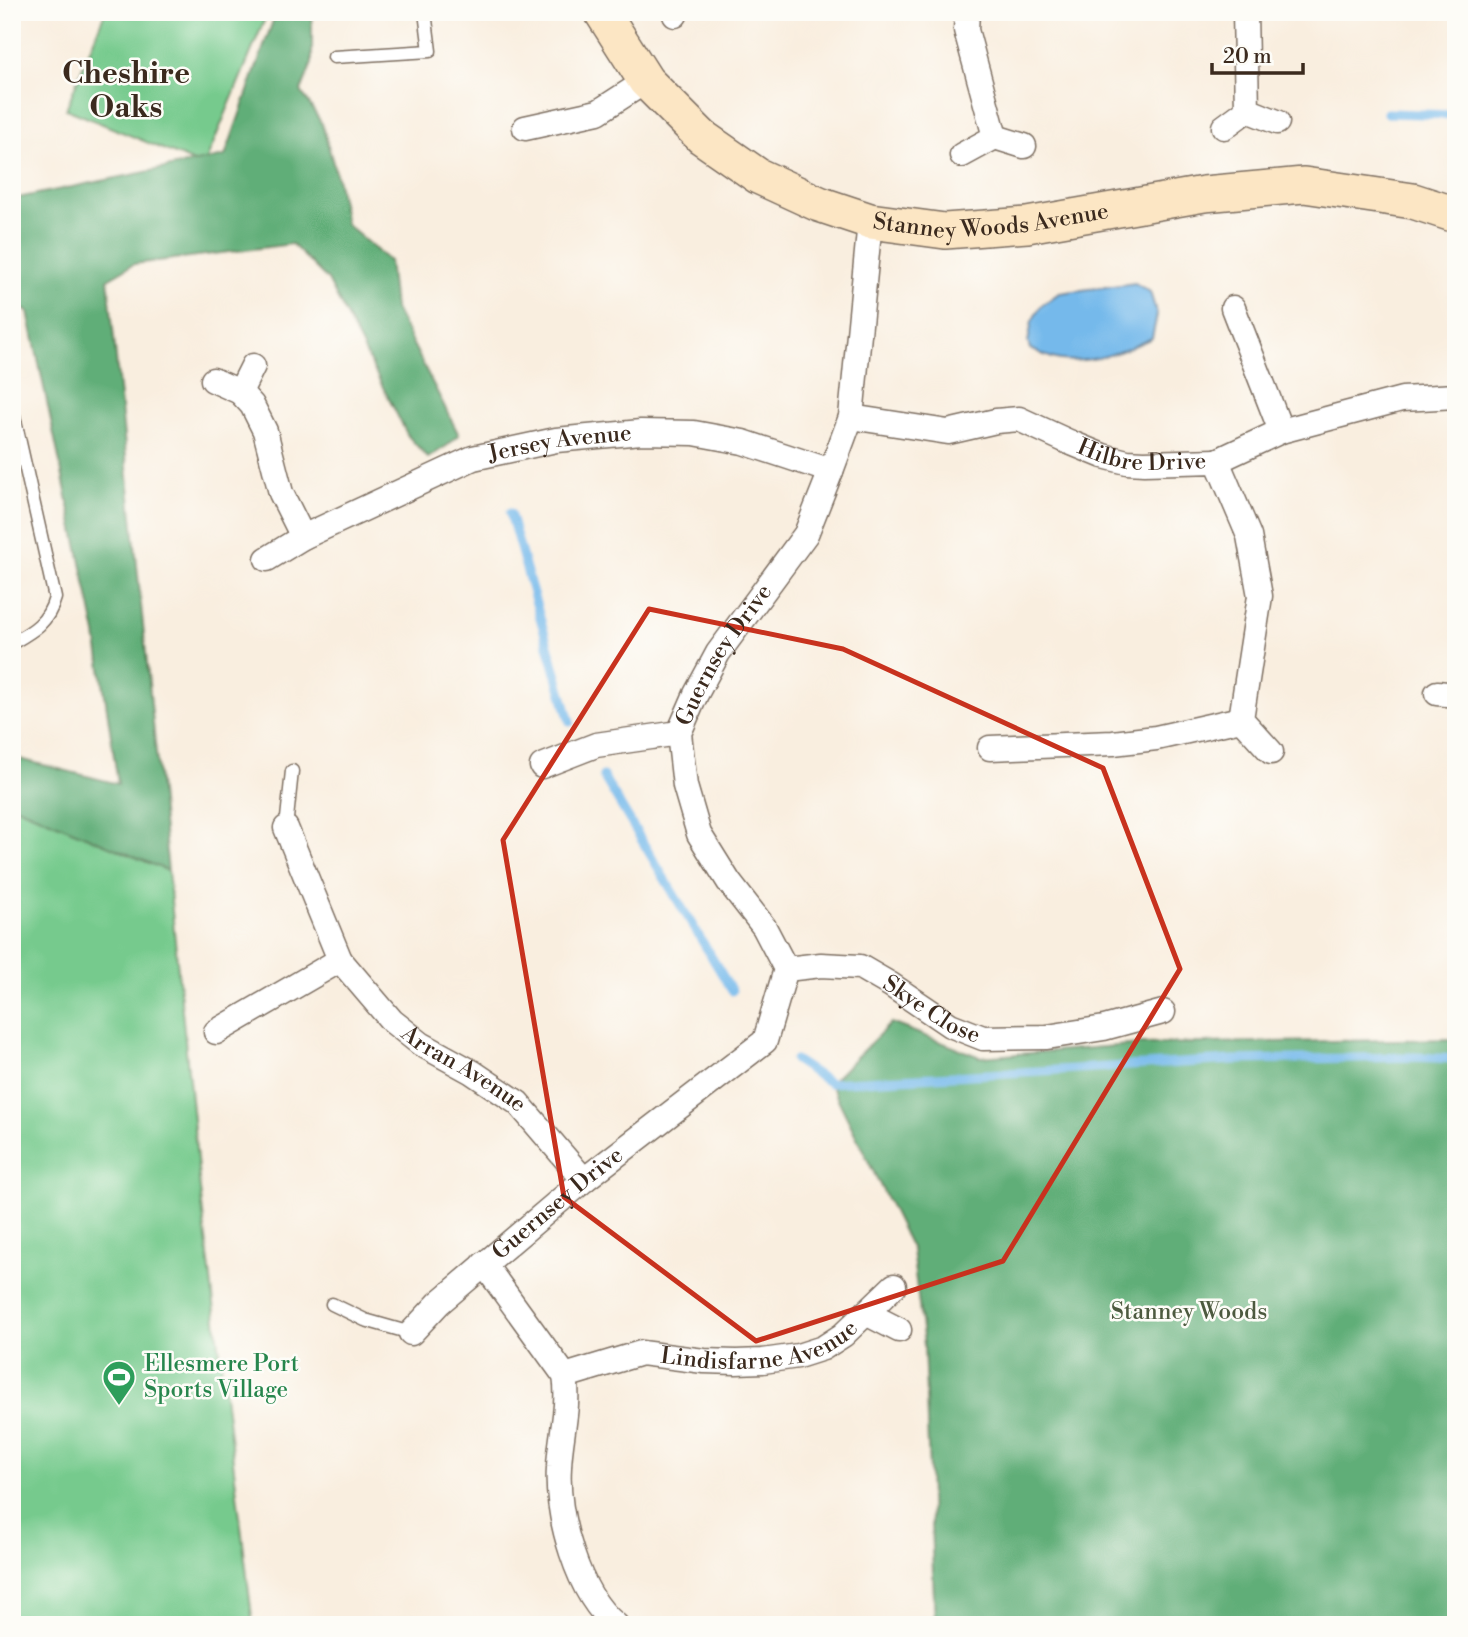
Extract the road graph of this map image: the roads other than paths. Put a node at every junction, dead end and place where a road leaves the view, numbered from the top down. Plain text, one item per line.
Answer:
1 (425, 12) edge
2 (602, 12) edge
3 (967, 12) edge
4 (1245, 12) edge
5 (334, 57) dead end
6 (646, 81) junction
7 (1247, 110) junction
8 (1277, 122) dead end
9 (1224, 127) dead end
10 (525, 128) dead end
11 (995, 137) junction
12 (1024, 146) dead end
13 (962, 155) dead end
14 (1456, 215) edge
15 (870, 221) junction
16 (1233, 307) dead end
17 (253, 366) dead end
18 (213, 380) dead end
19 (240, 392) junction
20 (1456, 397) edge
21 (12, 407) edge
22 (851, 417) junction
23 (1282, 431) junction
24 (1217, 461) junction
25 (831, 471) junction
26 (303, 537) junction
27 (267, 559) dead end
28 (12, 643) edge
29 (1241, 719) junction
30 (679, 733) junction
31 (990, 748) dead end
32 (1271, 752) dead end
33 (542, 766) dead end
34 (292, 771) dead end
35 (286, 828) joint
36 (340, 960) junction
37 (786, 969) junction
38 (1163, 1012) dead end
39 (216, 1032) dead end
40 (584, 1181) junction
41 (484, 1264) junction
42 (894, 1286) dead end
43 (332, 1304) dead end
44 (866, 1313) junction
45 (899, 1330) dead end
46 (411, 1333) joint
47 (565, 1376) junction
48 (616, 1625) edge

1 - 5 lane
2 - 6 street, Stanney Woods Avenue
3 - 11 street
4 - 7 street
6 - 10 street
6 - 15 street, Stanney Woods Avenue
7 - 8 street
7 - 9 street
11 - 12 street
11 - 13 street
14 - 15 street, Stanney Woods Avenue
15 - 22 street, Guernsey Drive
16 - 23 street
17 - 19 street
18 - 19 street
19 - 26 street
20 - 23 street
21 - 28 lane
22 - 24 street, Hilbre Drive
22 - 25 street, Guernsey Drive
23 - 24 street
24 - 29 street, Hilbre Drive
25 - 26 street, Jersey Avenue
25 - 30 street, Guernsey Drive
26 - 27 street, Jersey Avenue
29 - 31 street
29 - 32 street
30 - 33 street
30 - 37 street, Guernsey Drive
34 - 35 lane
35 - 36 street, Arran Avenue
36 - 39 street
36 - 40 street, Arran Avenue
37 - 38 street, Skye Close
37 - 40 street, Guernsey Drive
40 - 41 street, Guernsey Drive
41 - 46 street, Guernsey Drive
41 - 47 street
42 - 44 street, Lindisfarne Avenue
43 - 46 lane
44 - 45 street, Lindisfarne Avenue
44 - 47 street, Lindisfarne Avenue
47 - 48 street

